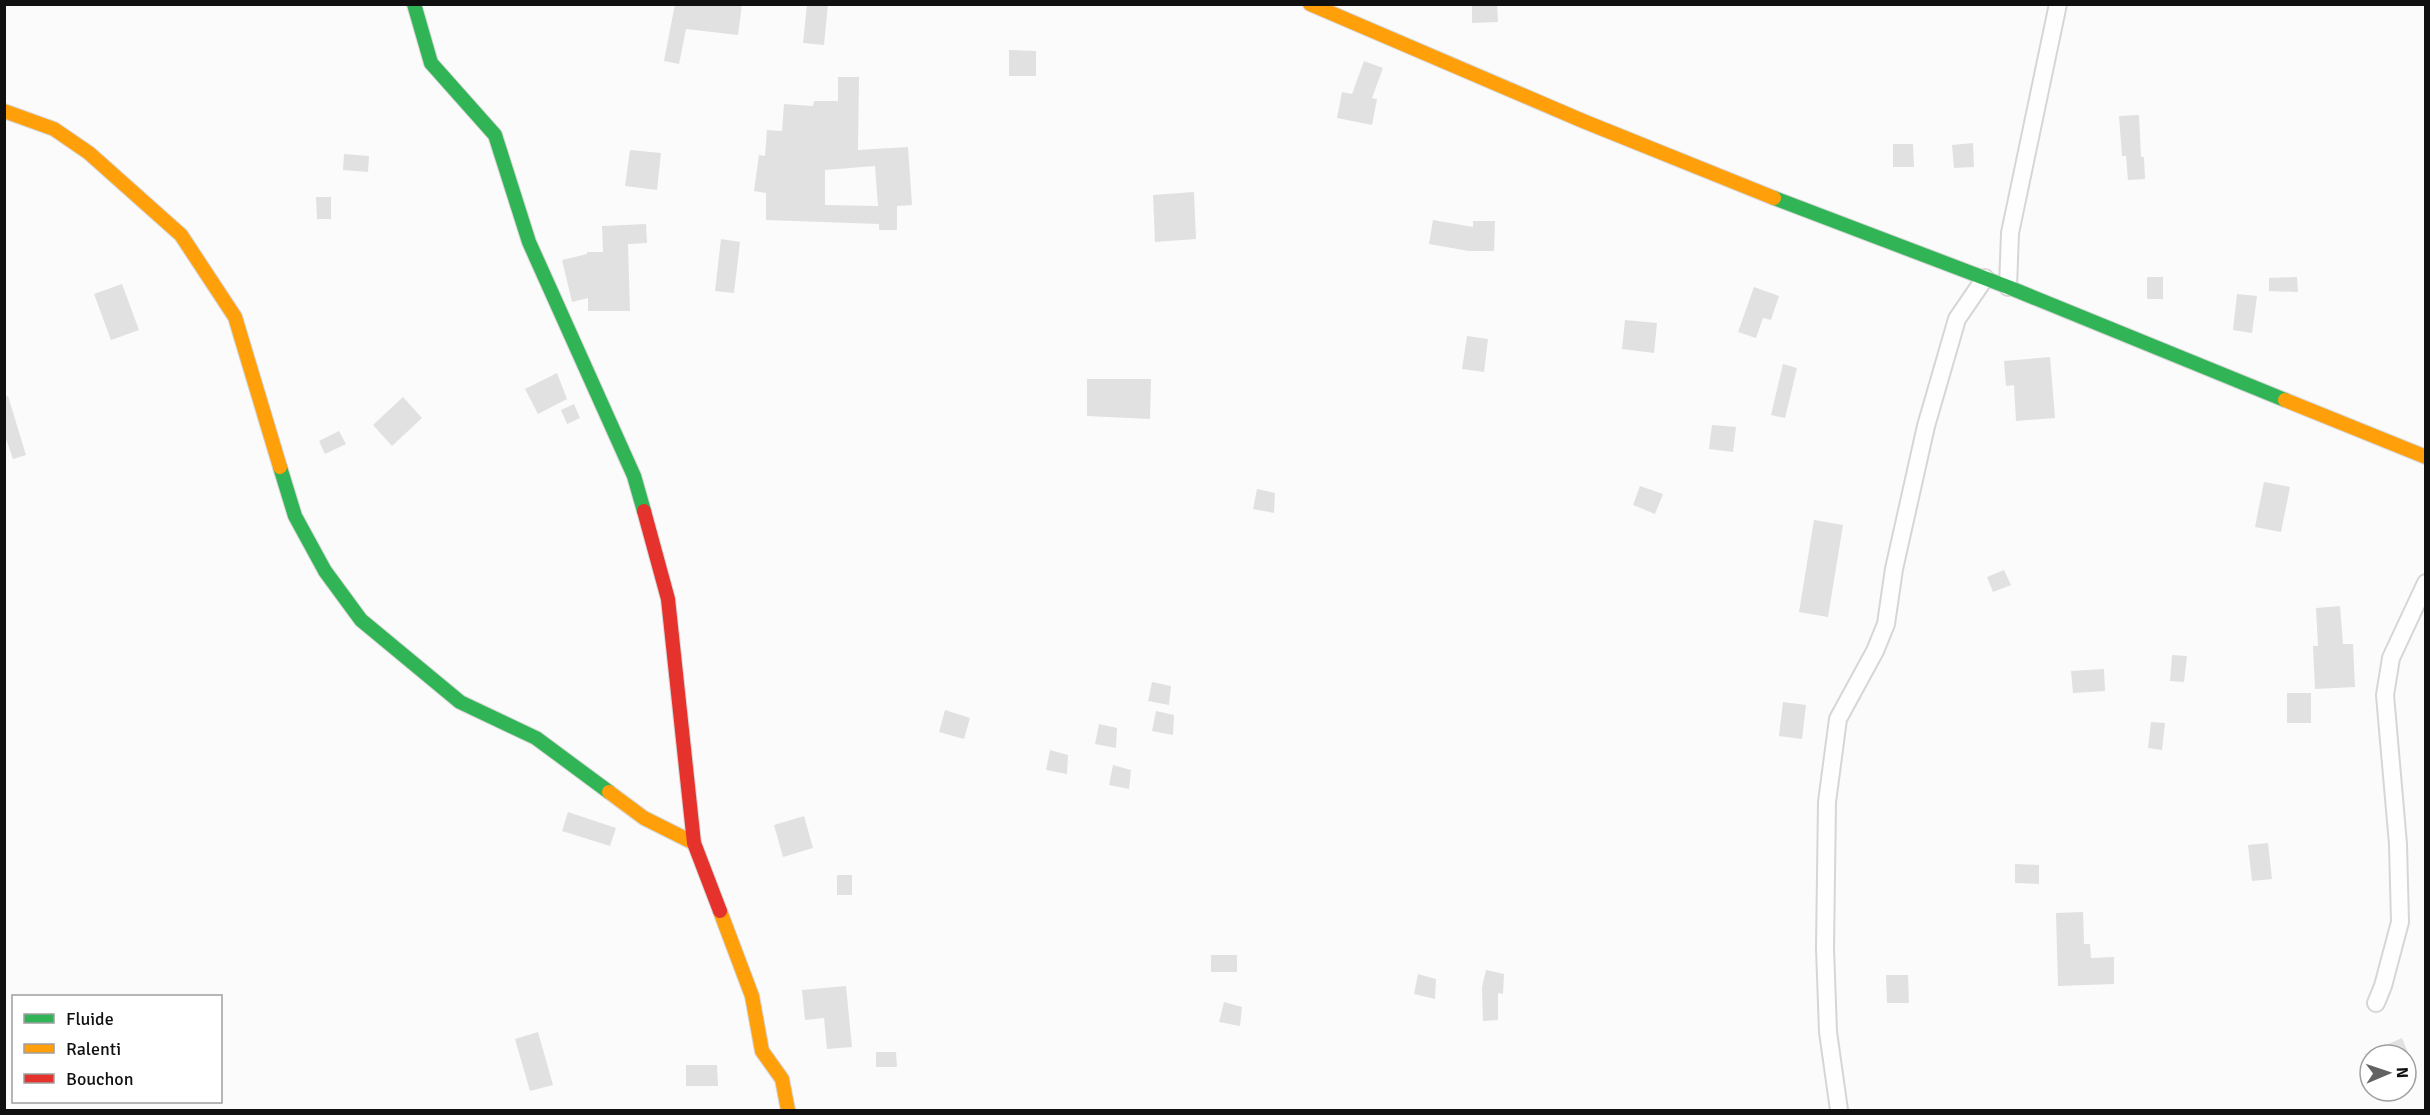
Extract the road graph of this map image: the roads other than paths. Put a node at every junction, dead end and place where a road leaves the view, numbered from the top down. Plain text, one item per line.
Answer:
1 (414, 4) edge
2 (1310, 4) edge
3 (2058, 4) edge
4 (4, 111) edge
5 (1985, 278) junction
6 (2008, 287) junction
7 (2426, 457) edge
8 (2426, 583) edge
9 (694, 843) junction
10 (2376, 1003) dead end
11 (788, 1110) edge
12 (1839, 1110) edge

1 - 9 street
2 - 5 street
3 - 6 street
4 - 9 street
5 - 6 street
5 - 12 street
6 - 7 street
8 - 10 street
9 - 11 street

